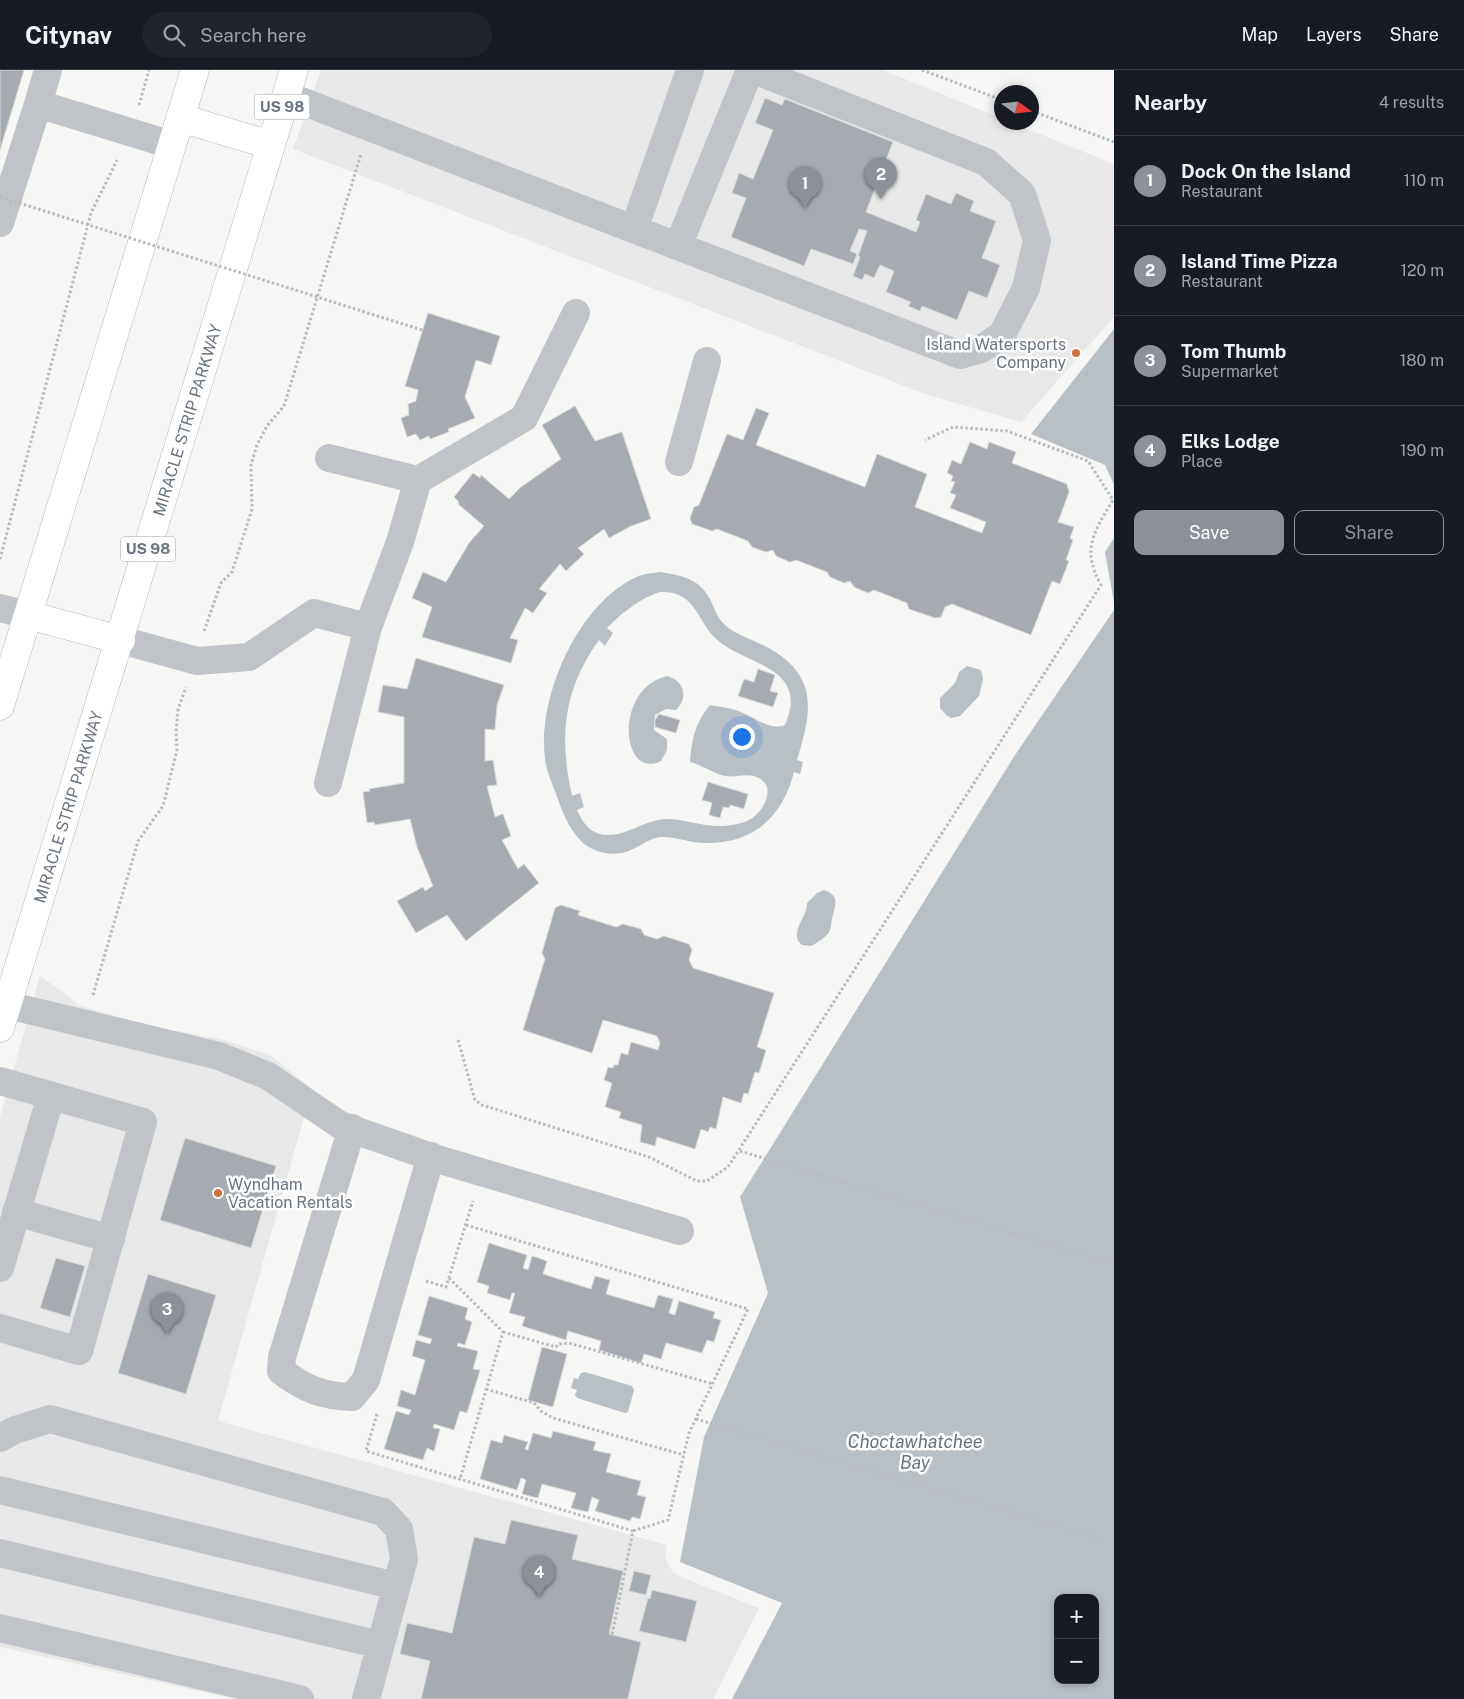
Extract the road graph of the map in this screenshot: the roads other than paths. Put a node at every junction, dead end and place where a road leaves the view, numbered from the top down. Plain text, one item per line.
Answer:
1 (48, 70) edge
2 (195, 70) edge
3 (690, 70) edge
4 (750, 70) edge
5 (754, 70) edge
6 (290, 83) edge
7 (38, 104) junction
8 (180, 118) junction
9 (172, 145) junction
10 (271, 145) junction
11 (0, 224) edge
12 (634, 229) junction
13 (678, 246) junction
14 (576, 313) dead end
15 (707, 361) dead end
16 (329, 458) dead end
17 (679, 462) dead end
18 (418, 480) junction
19 (0, 608) edge
20 (28, 615) junction
21 (368, 627) junction
22 (121, 640) junction
23 (0, 706) edge
24 (328, 783) dead end
25 (4, 1016) edge
26 (0, 1081) edge
27 (51, 1096) junction
28 (352, 1128) junction
29 (431, 1156) junction
30 (16, 1212) junction
31 (680, 1231) dead end
32 (111, 1239) junction
33 (0, 1268) edge
34 (0, 1328) edge
35 (0, 1438) edge
36 (0, 1490) edge
37 (0, 1553) edge
38 (396, 1586) junction
39 (0, 1628) edge
40 (380, 1645) junction
41 (300, 1699) edge
42 (366, 1699) edge

1 - 7 lane
2 - 8 highway
3 - 12 lane
4 - 13 lane
5 - 13 lane
6 - 10 highway, MIRACLE STRIP PARKWAY / US 98
6 - 12 lane
7 - 9 lane
7 - 11 lane
8 - 9 highway
8 - 10 highway
9 - 20 highway
10 - 22 highway, MIRACLE STRIP PARKWAY / US 98
12 - 13 lane
14 - 18 lane
15 - 17 lane
16 - 18 lane
18 - 21 lane
19 - 20 lane
20 - 22 highway
20 - 23 highway
21 - 22 lane
21 - 24 lane
22 - 25 highway, MIRACLE STRIP PARKWAY / US 98
25 - 28 lane
26 - 27 lane
27 - 30 lane
27 - 32 lane
28 - 29 lane
28 - 29 lane
29 - 31 lane
30 - 32 lane
30 - 33 lane
32 - 34 lane
35 - 38 lane
36 - 38 lane
37 - 40 lane
38 - 40 lane
39 - 41 lane
40 - 42 lane

